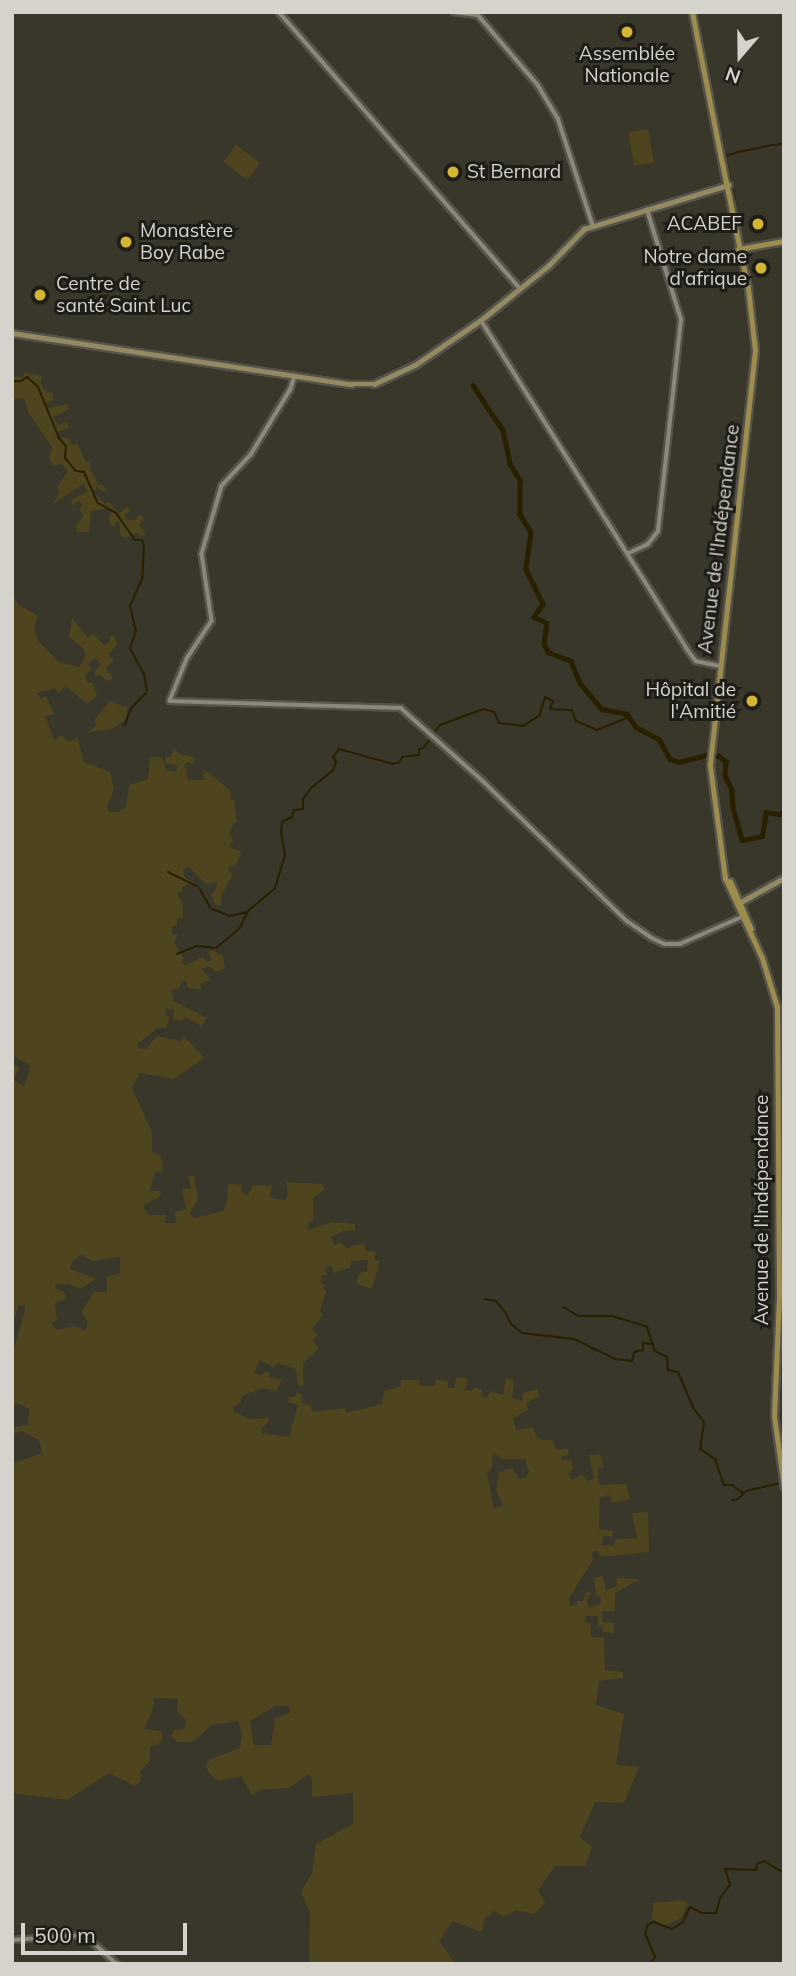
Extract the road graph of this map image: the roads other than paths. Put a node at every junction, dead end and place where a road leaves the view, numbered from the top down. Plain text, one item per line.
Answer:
1 (279, 12) edge
2 (454, 12) edge
3 (692, 12) edge
4 (726, 185) junction
5 (647, 210) junction
6 (593, 225) junction
7 (738, 241) junction
8 (784, 241) edge
9 (748, 247) junction
10 (739, 249) junction
11 (742, 258) junction
12 (521, 289) junction
13 (748, 296) junction
14 (481, 320) junction
15 (12, 333) edge
16 (295, 376) junction
17 (628, 553) junction
18 (720, 666) junction
19 (784, 878) edge
20 (736, 901) junction
21 (743, 916) junction
22 (782, 1298) edge
23 (784, 1487) edge
24 (12, 1940) edge
25 (117, 1964) edge

1 - 12 street
2 - 6 street
3 - 4 main road, Avenue de l'Indépendance
4 - 5 main road
4 - 7 main road, Avenue de l'Indépendance
4 - 10 main road, Avenue de l'Indépendance
5 - 6 main road
5 - 17 street
6 - 12 main road
7 - 9 main road
7 - 10 main road, Avenue de l'Indépendance
8 - 9 main road
9 - 10 main road
9 - 11 main road
10 - 11 main road, Avenue de l'Indépendance
10 - 13 main road, Avenue de l'Indépendance
11 - 13 main road, Avenue de l'Indépendance
12 - 14 main road
13 - 18 main road, Avenue de l'Indépendance
14 - 16 main road
14 - 17 street
15 - 16 main road
16 - 21 street
17 - 18 street
18 - 20 main road, Avenue de l'Indépendance
19 - 20 main road
20 - 21 main road, Avenue de l'Indépendance
21 - 22 main road, Avenue de l'Indépendance
22 - 23 main road, Avenue de l'Indépendance
24 - 25 street

